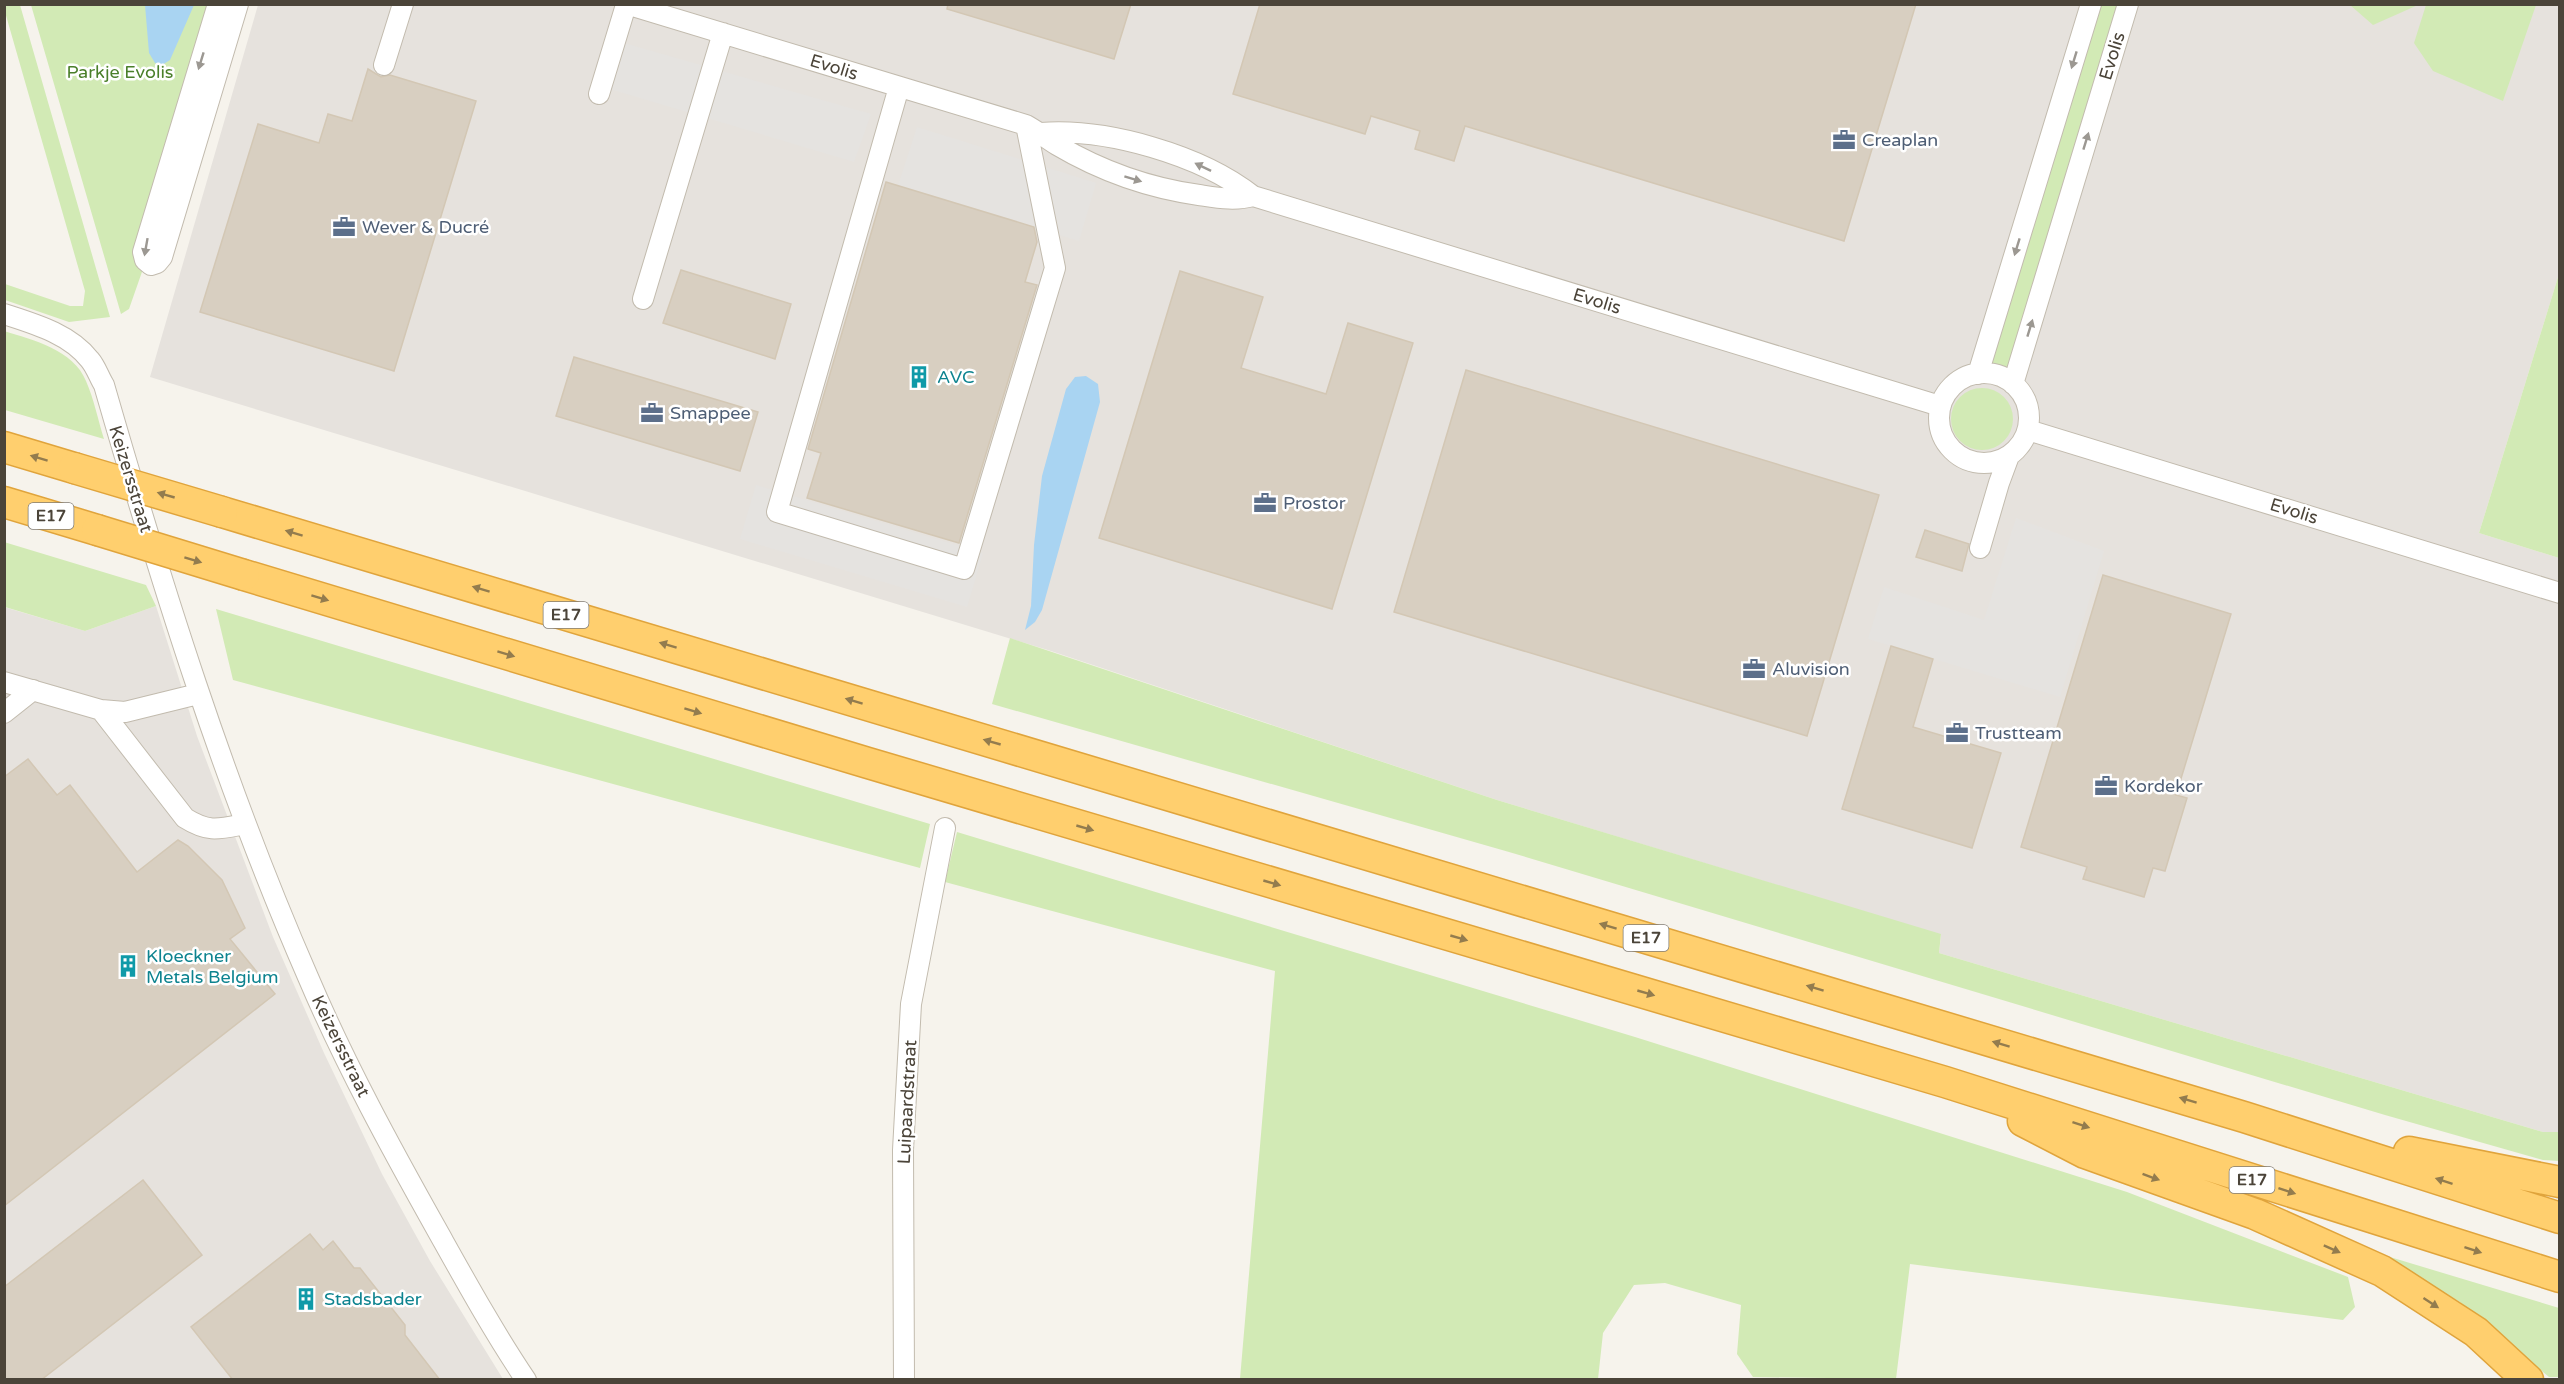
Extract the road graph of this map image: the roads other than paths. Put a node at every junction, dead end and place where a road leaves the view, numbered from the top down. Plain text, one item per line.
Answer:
1 (218, 4) edge
2 (238, 4) edge
3 (403, 4) edge
4 (626, 4) edge
5 (2091, 4) edge
6 (2128, 4) edge
7 (723, 33) junction
8 (384, 65) dead end
9 (899, 87) junction
10 (599, 94) dead end
11 (1033, 129) junction
12 (1253, 196) junction
13 (643, 299) dead end
14 (4, 314) edge
15 (1978, 374) junction
16 (2013, 384) junction
17 (1940, 406) junction
18 (2028, 430) junction
19 (4, 447) edge
20 (2009, 456) junction
21 (4, 502) edge
22 (1980, 548) dead end
23 (2559, 593) edge
24 (4, 682) edge
25 (33, 690) junction
26 (198, 694) junction
27 (101, 710) junction
28 (4, 713) edge
29 (246, 824) junction
30 (945, 828) dead end
31 (1945, 1082) junction
32 (2244, 1117) junction
33 (2559, 1182) edge
34 (2559, 1218) edge
35 (2559, 1277) edge
36 (526, 1380) edge
37 (904, 1380) edge
38 (2528, 1380) edge

1 -> 2 street
3 - 8 street
4 - 7 street, Evolis
4 - 10 street
5 -> 15 street, Evolis
16 -> 6 street, Evolis
7 - 9 street, Evolis
7 - 13 street
9 - 11 street, Evolis
9 - 11 street
12 -> 11 street, Evolis
11 -> 12 street, Evolis
12 - 17 street, Evolis
14 - 26 street, Keizersstraat
15 - 16 street
15 - 17 street
16 - 18 street
17 - 20 street
18 - 20 street
18 - 23 street, Evolis
32 -> 19 highway, E17, bridge
20 - 22 street
21 -> 31 highway, E17, bridge
24 - 25 street
25 - 27 street
25 - 28 street
26 - 27 street
26 - 29 street, Keizersstraat
27 - 29 street
29 - 36 street, Keizersstraat
30 - 37 street, Luipaardstraat
31 -> 35 highway, E17
31 -> 38 highway
32 - 33 highway
34 -> 32 highway, E17

